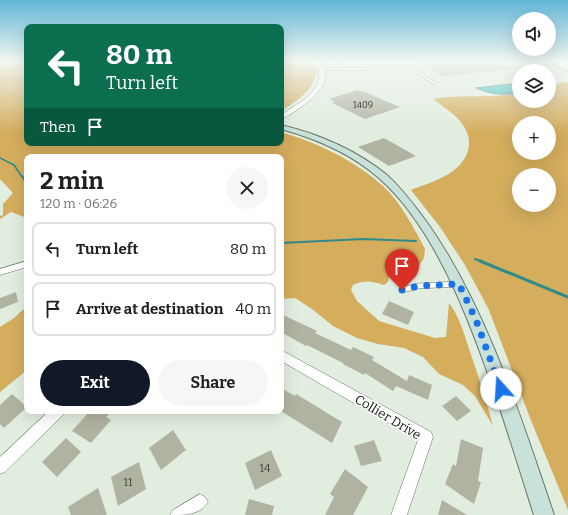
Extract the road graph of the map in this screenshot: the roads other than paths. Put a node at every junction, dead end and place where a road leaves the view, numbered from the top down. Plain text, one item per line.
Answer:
1 (320, 85) edge
2 (284, 115) edge
3 (284, 128) edge
4 (24, 265) edge
5 (0, 272) edge
6 (459, 284) junction
7 (402, 290) dead end
8 (284, 357) edge
9 (55, 414) edge
10 (0, 467) edge
11 (200, 502) dead end
12 (178, 515) edge
13 (399, 515) edge
14 (544, 515) edge

1 - 2 street
3 - 6 street
4 - 5 street
6 - 7 lane
6 - 14 street
8 - 13 street, Collier Drive
9 - 10 street
11 - 12 street

